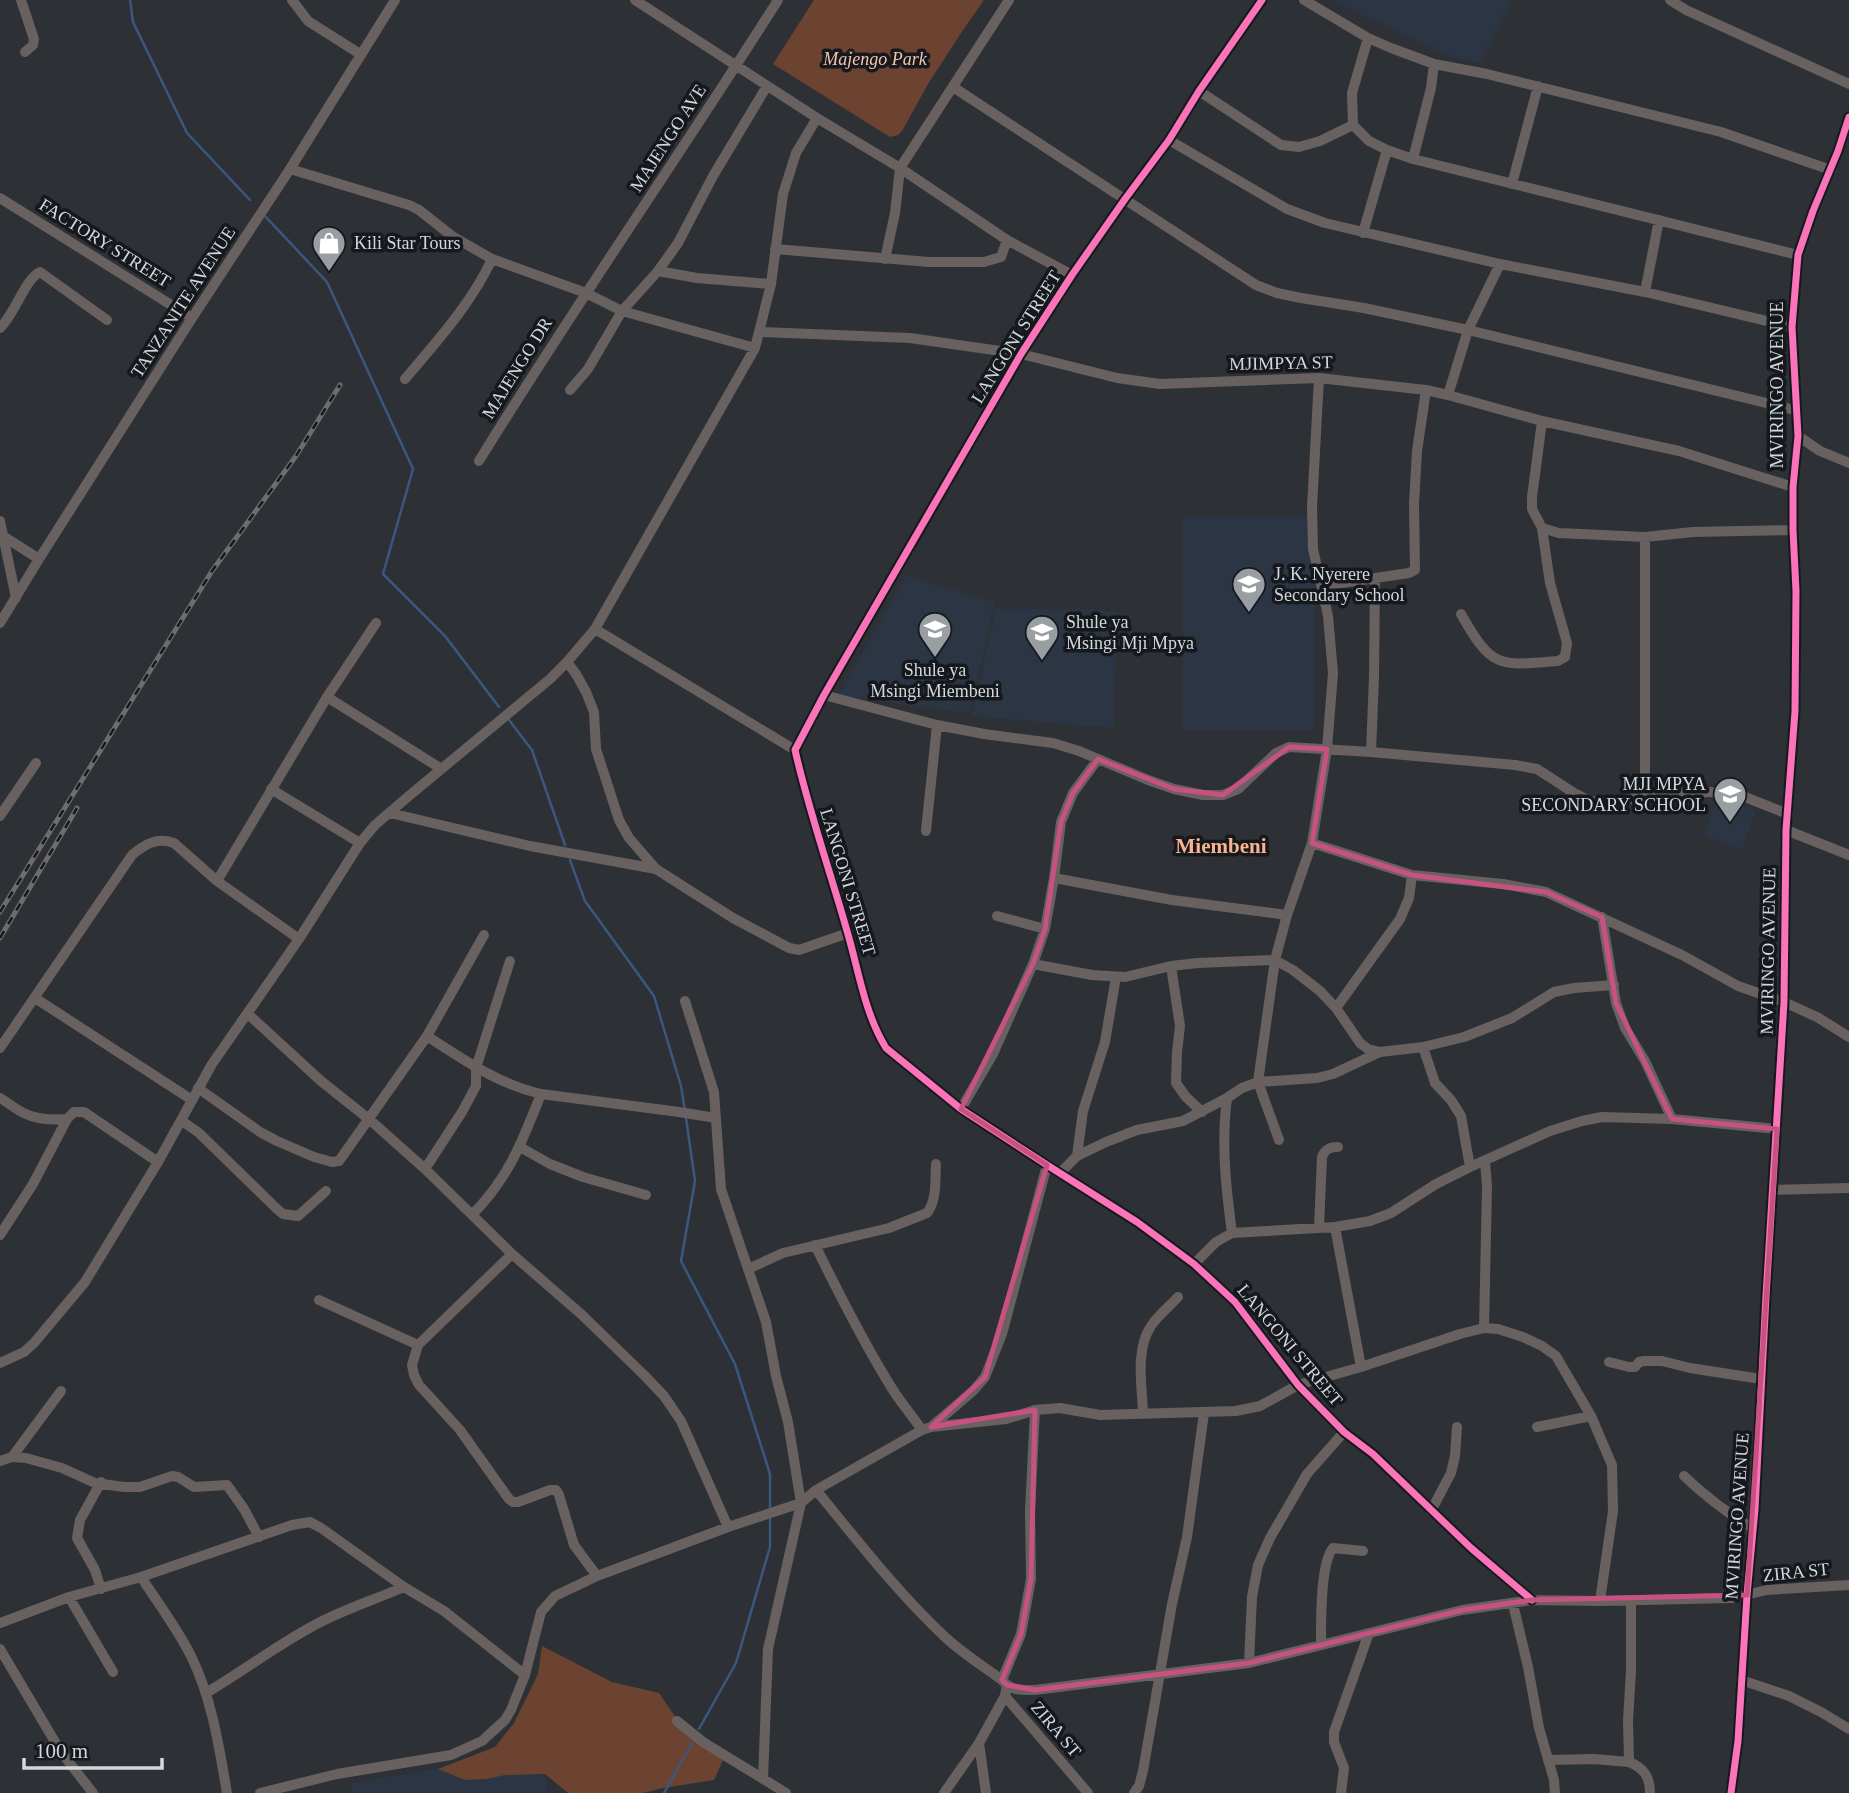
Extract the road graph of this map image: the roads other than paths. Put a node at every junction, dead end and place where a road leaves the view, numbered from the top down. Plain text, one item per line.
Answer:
1 (21, 0) edge
2 (292, 0) edge
3 (395, 0) edge
4 (635, 0) edge
5 (778, 0) edge
6 (1009, 0) edge
7 (1262, 0) edge
8 (1304, 0) edge
9 (1670, 0) edge
10 (1368, 38) junction
11 (25, 52) dead end
12 (360, 54) junction
13 (1434, 64) junction
14 (737, 65) junction
15 (1849, 84) edge
16 (767, 86) junction
17 (1538, 86) junction
18 (953, 87) junction
19 (1199, 91) junction
20 (1849, 117) edge
21 (817, 118) junction
22 (1353, 125) junction
23 (1169, 139) junction
24 (1387, 150) junction
25 (1413, 159) junction
26 (900, 168) junction
27 (290, 169) junction
28 (1831, 170) junction
29 (1512, 184) junction
30 (0, 198) edge
31 (1125, 199) junction
32 (1659, 220) junction
33 (1363, 233) junction
34 (1007, 240) junction
35 (775, 249) junction
36 (1798, 255) junction
37 (492, 259) junction
38 (885, 259) junction
39 (1500, 264) junction
40 (658, 271) junction
41 (1072, 275) junction
42 (771, 284) junction
43 (1645, 292) junction
44 (586, 293) junction
45 (622, 311) junction
46 (192, 318) junction
47 (107, 320) dead end
48 (1792, 327) junction
49 (0, 328) edge
50 (1468, 330) junction
51 (760, 332) junction
52 (755, 348) junction
53 (1021, 354) junction
54 (1320, 378) junction
55 (405, 379) dead end
56 (570, 390) dead end
57 (1426, 390) junction
58 (1448, 395) junction
59 (1795, 410) junction
60 (1542, 421) junction
61 (1797, 436) junction
62 (479, 461) dead end
63 (1849, 463) edge
64 (1793, 487) junction
65 (0, 521) edge
66 (1542, 528) junction
67 (1793, 530) junction
68 (3, 537) junction
69 (1645, 537) junction
70 (38, 559) junction
71 (1375, 578) junction
72 (1322, 586) junction
73 (16, 598) junction
74 (1461, 614) dead end
75 (0, 623) edge
76 (376, 623) dead end
77 (595, 629) junction
78 (567, 662) junction
79 (824, 695) junction
80 (327, 697) junction
81 (937, 725) junction
82 (1327, 749) junction
83 (796, 750) junction
84 (1371, 752) junction
85 (1098, 759) junction
86 (36, 763) dead end
87 (440, 768) junction
88 (271, 789) junction
89 (1646, 796) junction
90 (390, 813) junction
91 (1788, 814) junction
92 (0, 816) edge
93 (1786, 830) junction
94 (926, 831) dead end
95 (360, 843) junction
96 (1312, 843) junction
97 (1849, 855) edge
98 (656, 869) junction
99 (1412, 875) junction
100 (1054, 878) junction
101 (217, 881) junction
102 (1287, 915) junction
103 (997, 916) dead end
104 (1602, 917) junction
105 (1045, 929) junction
106 (848, 933) junction
107 (484, 935) dead end
108 (299, 939) junction
109 (1275, 960) junction
110 (510, 961) dead end
111 (1033, 964) junction
112 (1171, 966) junction
113 (1116, 977) junction
114 (1614, 985) junction
115 (35, 998) junction
116 (685, 1001) dead end
117 (1784, 1002) junction
118 (1336, 1009) junction
119 (248, 1014) junction
120 (427, 1037) junction
121 (1849, 1037) edge
122 (1423, 1047) junction
123 (0, 1048) edge
124 (1380, 1052) junction
125 (476, 1068) junction
126 (1258, 1082) junction
127 (198, 1088) junction
128 (541, 1094) junction
129 (0, 1098) edge
130 (1227, 1098) junction
131 (192, 1100) junction
132 (961, 1109) junction
133 (1202, 1112) junction
134 (716, 1118) junction
135 (67, 1119) junction
136 (1672, 1119) junction
137 (370, 1120) junction
138 (182, 1121) junction
139 (1777, 1129) junction
140 (1279, 1140) dead end
141 (520, 1147) junction
142 (1338, 1147) dead end
143 (1077, 1156) junction
144 (1485, 1161) junction
145 (158, 1162) junction
146 (936, 1164) dead end
147 (1047, 1165) junction
148 (1470, 1167) junction
149 (425, 1169) junction
150 (1060, 1173) junction
151 (1849, 1188) edge
152 (1772, 1190) junction
153 (326, 1191) dead end
154 (646, 1195) dead end
155 (472, 1214) junction
156 (1335, 1227) junction
157 (1319, 1228) junction
158 (1231, 1233) junction
159 (0, 1235) edge
160 (816, 1245) junction
161 (512, 1254) junction
162 (1194, 1264) junction
163 (748, 1269) junction
164 (1178, 1297) dead end
165 (319, 1300) dead end
166 (1484, 1328) junction
167 (418, 1345) junction
168 (1609, 1362) dead end
169 (0, 1363) edge
170 (1361, 1367) junction
171 (1761, 1378) junction
172 (1298, 1385) junction
173 (61, 1391) dead end
174 (1035, 1410) junction
175 (1143, 1413) junction
176 (1204, 1413) junction
177 (1591, 1416) junction
178 (1457, 1427) dead end
179 (1536, 1427) dead end
180 (927, 1429) junction
181 (1344, 1432) junction
182 (12, 1457) junction
183 (0, 1461) edge
184 (1684, 1476) dead end
185 (101, 1482) junction
186 (816, 1490) junction
187 (801, 1503) junction
188 (1431, 1511) junction
189 (728, 1527) junction
190 (1752, 1528) junction
191 (260, 1537) junction
192 (1363, 1551) dead end
193 (597, 1576) junction
194 (141, 1577) junction
195 (1849, 1585) edge
196 (404, 1587) junction
197 (101, 1589) junction
198 (1747, 1595) junction
199 (69, 1597) junction
200 (1532, 1600) junction
201 (1631, 1600) junction
202 (1600, 1601) junction
203 (1513, 1604) junction
204 (0, 1623) edge
205 (1369, 1633) junction
206 (1321, 1645) junction
207 (0, 1649) edge
208 (1249, 1663) junction
209 (113, 1672) dead end
210 (1159, 1673) junction
211 (525, 1675) junction
212 (1741, 1680) junction
213 (1005, 1687) junction
214 (206, 1693) junction
215 (677, 1721) dead end
216 (1849, 1729) edge
217 (979, 1743) junction
218 (1548, 1760) junction
219 (1629, 1762) junction
220 (763, 1779) junction
221 (1732, 1790) edge
222 (93, 1793) edge
223 (227, 1793) edge
224 (260, 1793) edge
225 (786, 1793) edge
226 (944, 1793) edge
227 (986, 1793) edge
228 (1088, 1793) edge
229 (1133, 1793) edge
230 (1341, 1793) edge
231 (1555, 1793) edge
232 (1650, 1793) edge
233 (1743, 1793) edge

1 - 11 street
2 - 12 street
3 - 12 street, TANZANITE AVENUE
4 - 14 street
5 - 14 street, MAJENGO AVE
6 - 18 street
7 - 19 street, LANGONI STREET
8 - 10 street
9 - 15 street
10 - 13 street
10 - 22 street
12 - 27 street, TANZANITE AVENUE
13 - 17 street
13 - 25 street
14 - 16 street
14 - 44 street, MAJENGO AVE
16 - 21 street
16 - 40 street
17 - 28 street
17 - 29 street
18 - 26 street
18 - 31 street
19 - 22 street
19 - 23 street, LANGONI STREET
20 - 28 street, MVIRINGO AVENUE
21 - 26 street
21 - 35 street
22 - 24 street
23 - 31 street, LANGONI STREET
23 - 33 street
24 - 25 street
24 - 33 street
25 - 29 street
26 - 34 street
26 - 38 street
27 - 37 street
27 - 46 street, TANZANITE AVENUE
28 - 36 street, MVIRINGO AVENUE
29 - 32 street
30 - 46 street, FACTORY STREET
31 - 41 street, LANGONI STREET
31 - 50 street
32 - 36 street
32 - 43 street
33 - 39 street
34 - 38 street
34 - 41 street
35 - 38 street
35 - 42 street
36 - 48 street, MVIRINGO AVENUE
37 - 44 street
37 - 55 street
39 - 43 street
39 - 50 street
40 - 42 street
40 - 45 street
41 - 53 street, LANGONI STREET
42 - 51 street
43 - 48 street
44 - 45 street
44 - 62 street, MAJENGO DR
45 - 52 street
45 - 56 street
46 - 70 street, TANZANITE AVENUE
47 - 49 street
48 - 59 street, MVIRINGO AVENUE
50 - 58 street
50 - 59 street
51 - 52 street
51 - 53 street, MJIMPYA ST
52 - 77 street
53 - 54 street, MJIMPYA ST
53 - 79 street, LANGONI STREET
54 - 57 street, MJIMPYA ST
54 - 72 street
57 - 58 street, MJIMPYA ST
57 - 71 street
58 - 60 street, MJIMPYA ST
59 - 61 street, MVIRINGO AVENUE
60 - 64 street, MJIMPYA ST
60 - 66 street
61 - 63 street
61 - 64 street, MVIRINGO AVENUE
64 - 67 street, MVIRINGO AVENUE
65 - 68 street
66 - 69 street
66 - 74 street
67 - 69 street
67 - 91 street, MVIRINGO AVENUE
68 - 70 street
68 - 73 street
69 - 89 street
70 - 73 street, TANZANITE AVENUE
71 - 72 street
71 - 84 street
72 - 82 street
73 - 75 street, TANZANITE AVENUE
76 - 80 street
77 - 78 street
77 - 83 street
78 - 87 street
78 - 98 street
79 - 81 street
79 - 83 street, LANGONI STREET
80 - 87 street
80 - 88 street
81 - 85 street
81 - 94 street
82 - 84 street
82 - 85 street
82 - 96 street
83 - 106 street, LANGONI STREET
84 - 89 street
85 - 100 street
86 - 92 street
87 - 90 street
88 - 95 street
88 - 101 street
89 - 91 street
90 - 95 street
90 - 98 street
91 - 93 street, MVIRINGO AVENUE
93 - 97 street
93 - 117 street, MVIRINGO AVENUE
95 - 108 street
96 - 99 street
96 - 102 street
98 - 106 street
99 - 104 street
99 - 118 street
100 - 102 street
100 - 105 street
101 - 108 street
101 - 115 street
102 - 109 street
103 - 105 street
104 - 114 street
104 - 117 street
105 - 111 street
106 - 132 street, LANGONI STREET
107 - 120 street
108 - 119 street
109 - 112 street
109 - 118 street
109 - 126 street
110 - 125 street
111 - 113 street
111 - 132 street
112 - 113 street
112 - 133 street
113 - 143 street
114 - 122 street
114 - 136 street
115 - 123 street
115 - 131 street
116 - 134 street
117 - 121 street
117 - 139 street, MVIRINGO AVENUE
118 - 124 street
119 - 127 street
119 - 137 street
120 - 125 street
120 - 137 street
122 - 124 street
122 - 148 street
124 - 126 street
125 - 128 street
125 - 149 street
126 - 130 street
126 - 140 street
127 - 131 street
127 - 137 street
128 - 134 street
128 - 141 street
129 - 135 street
130 - 133 street
130 - 158 street
131 - 138 street
132 - 147 street, LANGONI STREET
133 - 143 street
134 - 163 street
135 - 145 street
135 - 159 street
136 - 139 street
136 - 144 street
137 - 149 street
138 - 145 street
138 - 153 street
139 - 152 street, MVIRINGO AVENUE
141 - 154 street
141 - 155 street
142 - 157 street
143 - 150 street
144 - 148 street
144 - 166 street
145 - 169 street
146 - 160 street
147 - 150 street, LANGONI STREET
147 - 180 street
148 - 156 street
149 - 155 street
150 - 162 street, LANGONI STREET
151 - 152 street
152 - 171 street, MVIRINGO AVENUE
155 - 161 street
156 - 157 street
156 - 170 street
157 - 158 street
158 - 162 street
160 - 163 street
160 - 180 street
161 - 167 street
161 - 189 street
162 - 172 street, LANGONI STREET
163 - 187 street
164 - 175 street
165 - 167 street
166 - 170 street
166 - 177 street
167 - 193 street
168 - 171 street
170 - 172 street
171 - 190 street, MVIRINGO AVENUE
172 - 176 street
172 - 181 street, LANGONI STREET
173 - 182 street
174 - 175 street
174 - 180 street
174 - 213 street
175 - 176 street
176 - 210 street
177 - 179 street
177 - 202 street
178 - 188 street
180 - 186 street
181 - 188 street, LANGONI STREET
181 - 208 street
182 - 183 street
182 - 185 street
184 - 190 street
185 - 191 street
185 - 197 street
186 - 187 street
186 - 213 street, ZIRA ST
187 - 189 street
187 - 220 street
188 - 200 street, LANGONI STREET
189 - 193 street
190 - 198 street, MVIRINGO AVENUE
191 - 194 street
191 - 196 street
192 - 206 street
193 - 211 street
194 - 197 street
194 - 214 street
195 - 198 street, ZIRA ST
196 - 211 street
196 - 214 street
197 - 199 street
198 - 201 street, ZIRA ST
198 - 212 street, MVIRINGO AVENUE
199 - 204 street
199 - 209 street
200 - 202 street, ZIRA ST
200 - 203 street, ZIRA ST
201 - 202 street, ZIRA ST
201 - 219 street
203 - 205 street, ZIRA ST
203 - 218 street
205 - 206 street, ZIRA ST
205 - 230 street
206 - 208 street, ZIRA ST
207 - 222 street
208 - 210 street, ZIRA ST
210 - 213 street, ZIRA ST
210 - 229 street
211 - 224 street
212 - 216 street
212 - 221 street, MVIRINGO AVENUE
213 - 217 street
213 - 228 street, ZIRA ST
214 - 223 street
215 - 220 street
217 - 226 street
217 - 227 street
218 - 219 street
218 - 231 street
219 - 232 street
220 - 225 street
221 - 233 street

